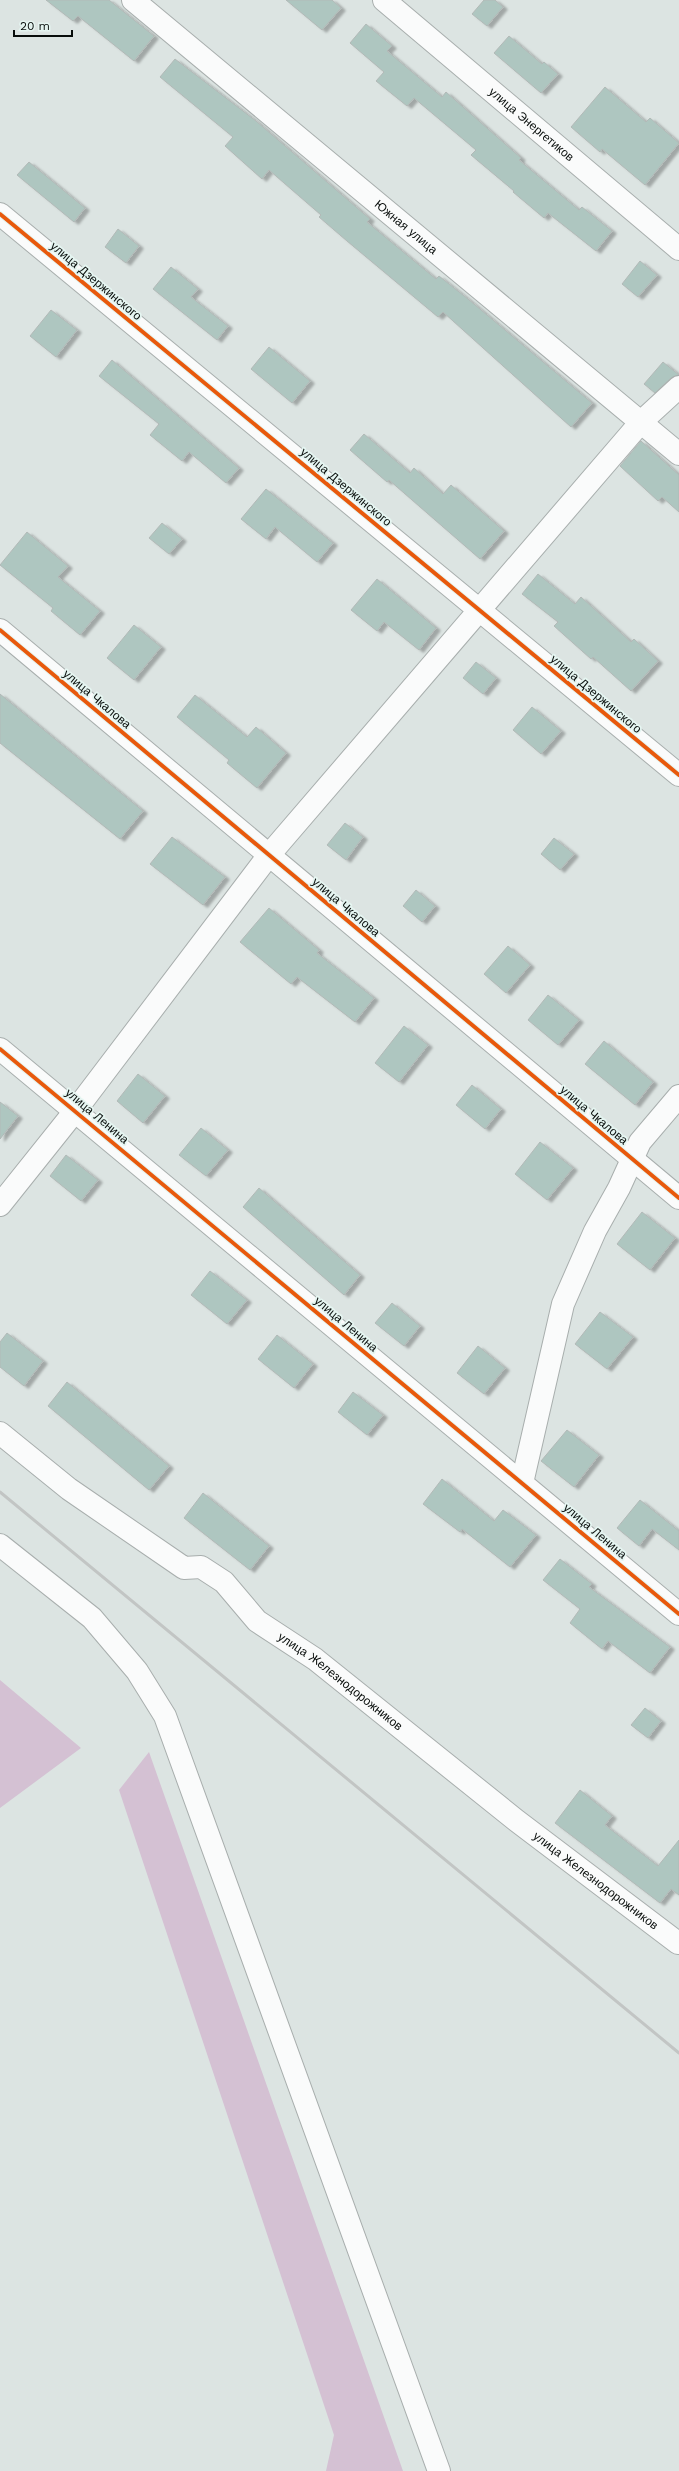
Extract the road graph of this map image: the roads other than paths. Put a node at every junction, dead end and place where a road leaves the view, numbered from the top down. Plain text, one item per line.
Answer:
1 (133, 0) edge
2 (384, 0) edge
3 (0, 214) edge
4 (679, 249) edge
5 (679, 387) edge
6 (641, 422) junction
7 (679, 454) edge
8 (480, 611) junction
9 (0, 630) edge
10 (679, 775) edge
11 (269, 855) junction
12 (0, 1049) edge
13 (679, 1096) edge
14 (75, 1111) junction
15 (633, 1160) junction
16 (679, 1198) edge
17 (0, 1205) edge
18 (0, 1433) edge
19 (522, 1483) junction
20 (0, 1545) edge
21 (679, 1614) edge
22 (678, 1943) dead end
23 (439, 2471) edge

1 - 6 street, Южная улица
2 - 4 street, улица Энергетиков
3 - 8 street, улица Дзержинского
5 - 6 street
6 - 7 street, Южная улица
6 - 8 street
8 - 10 street, улица Дзержинского
8 - 11 street
9 - 11 street, улица Чкалова
11 - 14 street
11 - 15 street, улица Чкалова
12 - 14 street, улица Ленина
13 - 15 street
14 - 17 street
14 - 19 street, улица Ленина
15 - 16 street, улица Чкалова
15 - 19 street
18 - 22 street, улица Железнодорожников
19 - 21 street, улица Ленина
20 - 23 street

